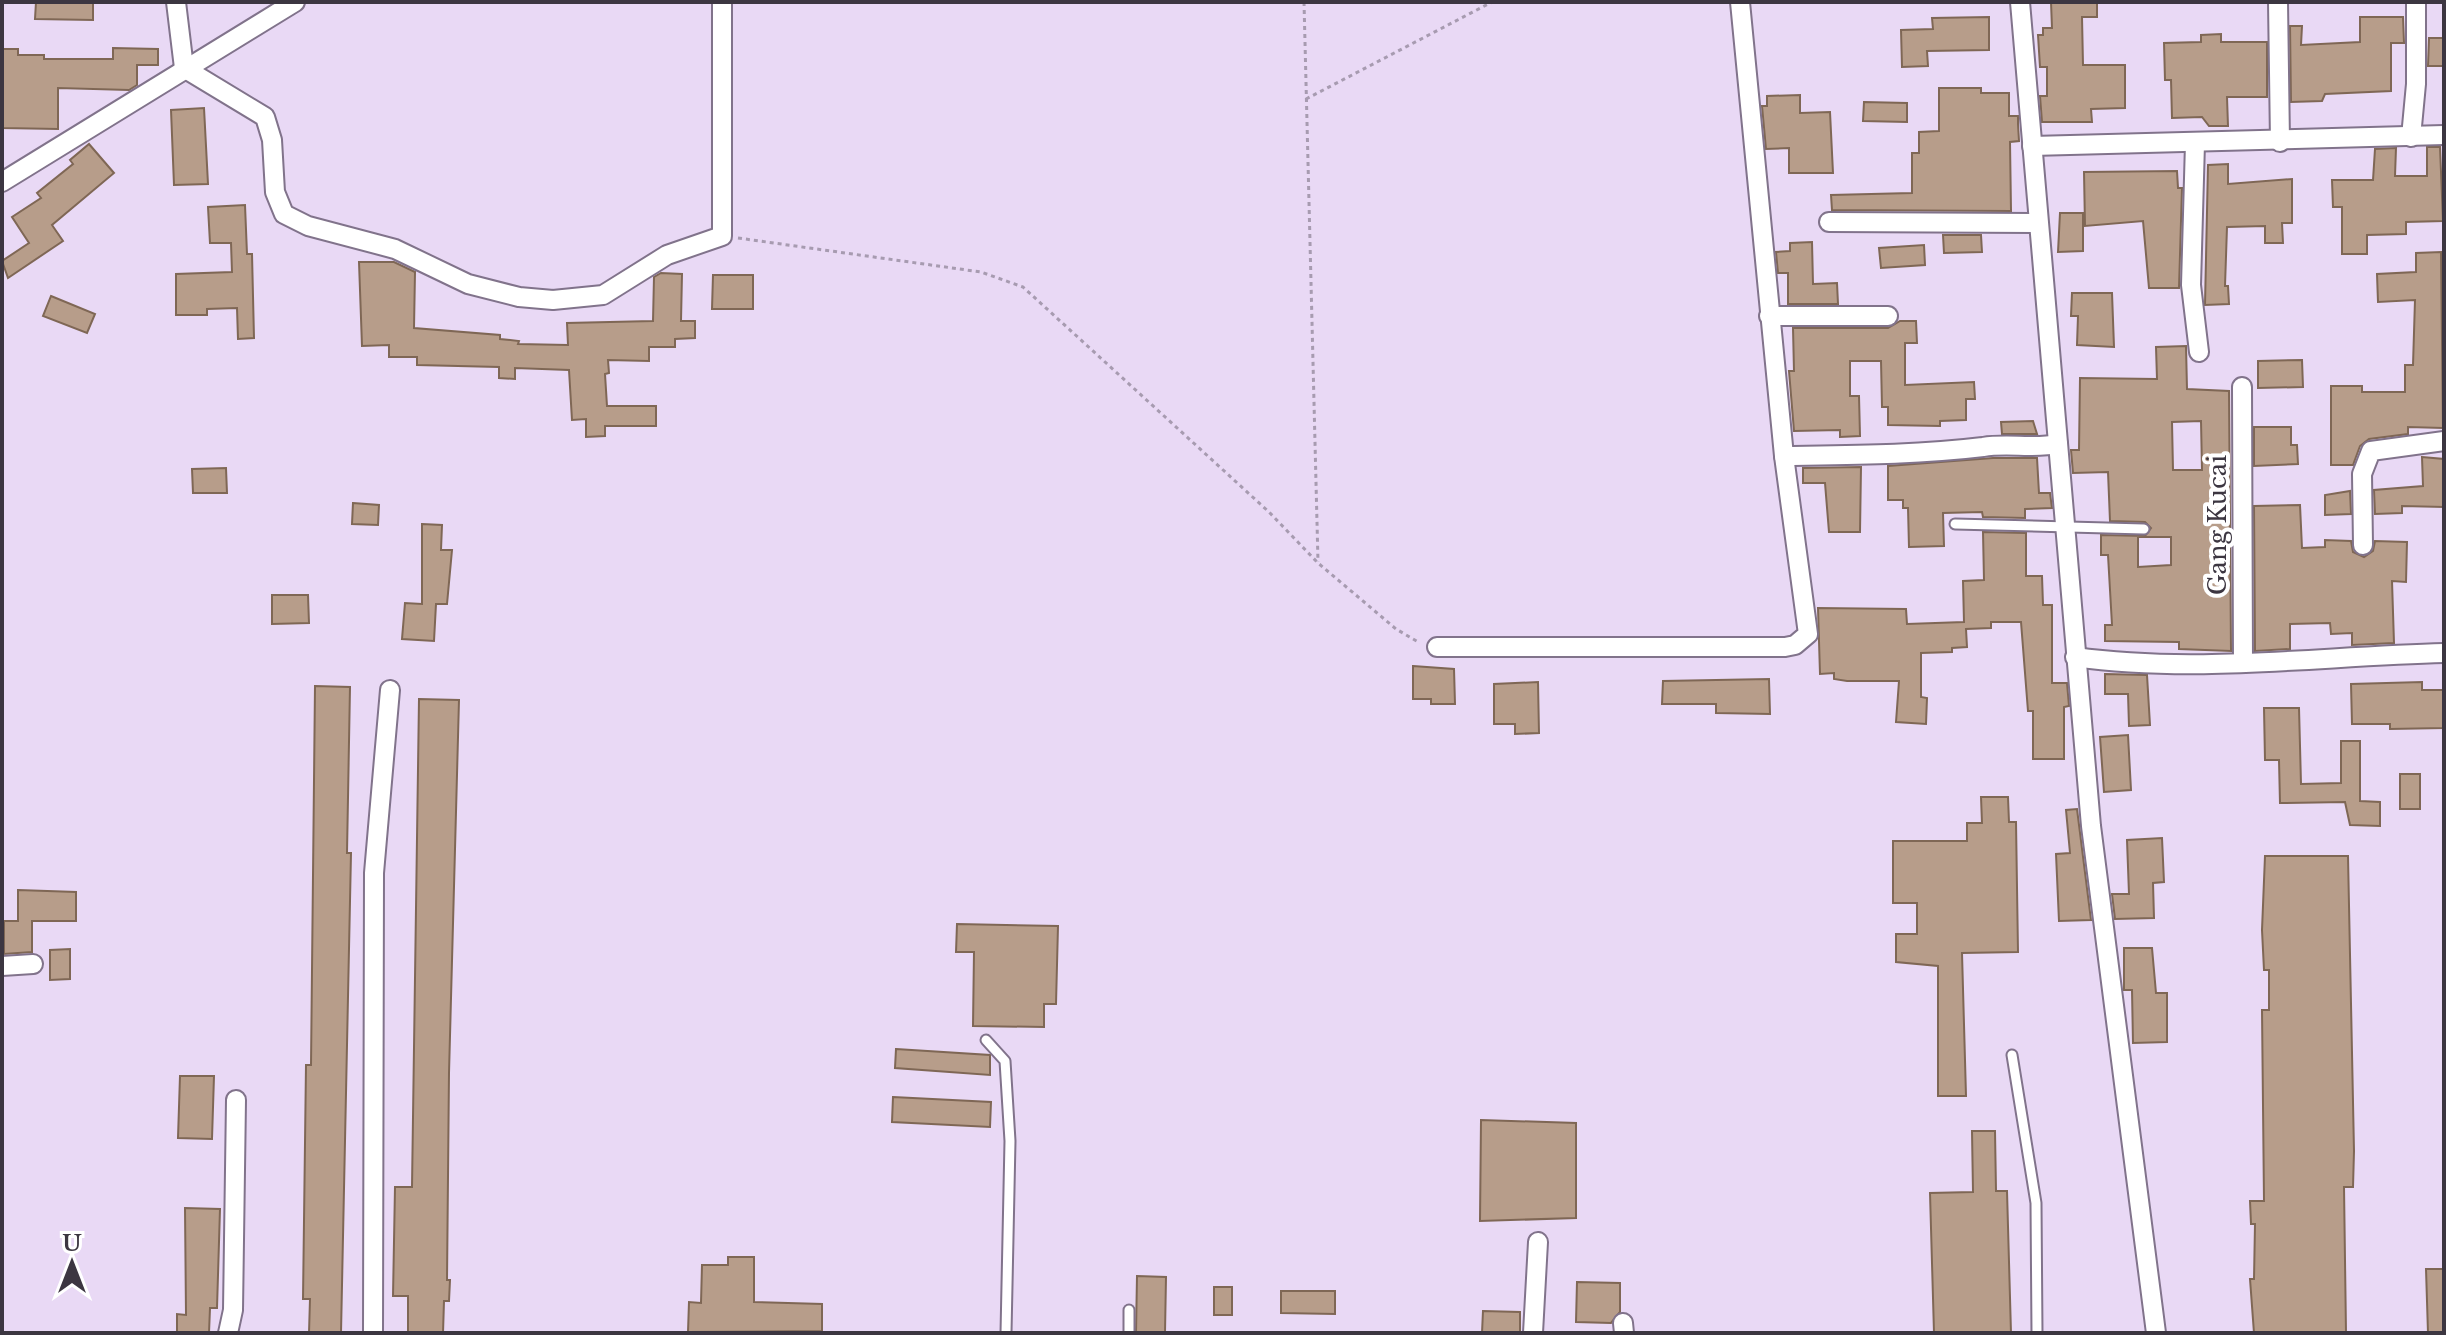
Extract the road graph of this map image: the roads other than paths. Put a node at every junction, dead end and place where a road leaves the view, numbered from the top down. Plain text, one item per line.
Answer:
1 (176, 2) edge
2 (295, 2) edge
3 (722, 2) edge
4 (1740, 2) edge
5 (2020, 2) edge
6 (2278, 2) edge
7 (2416, 2) edge
8 (184, 68) junction
9 (2444, 135) edge
10 (2411, 137) junction
11 (2280, 142) junction
12 (2195, 143) junction
13 (2032, 146) junction
14 (2, 182) edge
15 (1829, 222) dead end
16 (2038, 223) junction
17 (1769, 316) junction
18 (1888, 316) dead end
19 (2199, 352) dead end
20 (2242, 387) dead end
21 (2443, 438) edge
22 (2058, 444) junction
23 (1784, 456) junction
24 (1955, 524) dead end
25 (2065, 526) junction
26 (2144, 529) dead end
27 (2363, 545) dead end
28 (1437, 647) road end
29 (2444, 653) edge
30 (2075, 657) junction
31 (2243, 663) junction
32 (390, 690) dead end
33 (33, 964) dead end
34 (2, 966) edge
35 (986, 1040) dead end
36 (2012, 1055) dead end
37 (236, 1100) dead end
38 (1538, 1242) dead end
39 (1129, 1310) dead end
40 (228, 1333) edge
41 (373, 1333) edge
42 (1006, 1333) edge
43 (1129, 1333) edge
44 (1533, 1333) edge
45 (2037, 1333) edge
46 (2156, 1333) edge

1 - 8 street
2 - 8 street
3 - 8 street
4 - 17 street
5 - 13 street
6 - 11 street
7 - 10 street
8 - 14 street
9 - 10 street
10 - 11 street
11 - 12 street
12 - 13 street
12 - 19 street
13 - 16 street
15 - 16 street
16 - 22 street
17 - 18 street
17 - 23 street
20 - 31 street, Gang Kucai
21 - 27 street
22 - 23 street
22 - 25 street
23 - 28 street
24 - 25 lane
25 - 26 lane
25 - 30 street
29 - 31 street
30 - 31 street
30 - 46 street
32 - 41 street
33 - 34 street
35 - 42 lane
36 - 45 lane
37 - 40 street
38 - 44 street
39 - 43 lane

